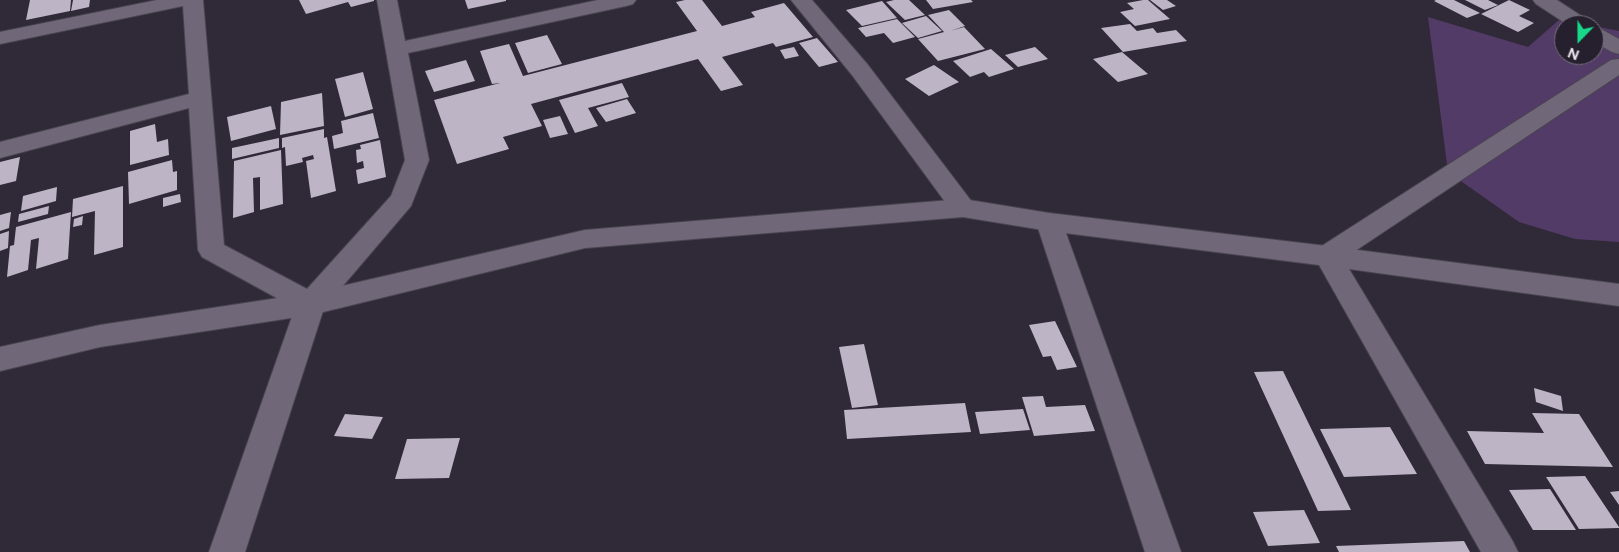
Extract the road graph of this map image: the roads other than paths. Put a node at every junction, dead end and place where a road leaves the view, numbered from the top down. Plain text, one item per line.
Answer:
1 (186, 0) edge
2 (194, 0) edge
3 (387, 0) edge
4 (626, 0) edge
5 (801, 0) edge
6 (1542, 0) edge
7 (597, 3) edge
8 (1566, 15) edge
9 (0, 38) edge
10 (1604, 38) edge
11 (1619, 48) edge
12 (396, 49) junction
13 (1619, 65) edge
14 (200, 98) junction
15 (0, 150) edge
16 (963, 208) junction
17 (1048, 222) junction
18 (1327, 256) junction
19 (1619, 294) edge
20 (311, 304) junction
21 (0, 359) edge
22 (227, 552) edge
23 (1163, 552) edge
24 (1500, 552) edge

1 - 9 street
2 - 14 street
3 - 12 street
4 - 7 street
5 - 16 street
6 - 8 street
7 - 12 street
10 - 11 street
12 - 20 street
13 - 18 street
14 - 15 street
14 - 20 street
16 - 17 street
16 - 20 street
17 - 18 street
17 - 23 street
18 - 19 street
18 - 24 street
20 - 21 street
20 - 22 street

